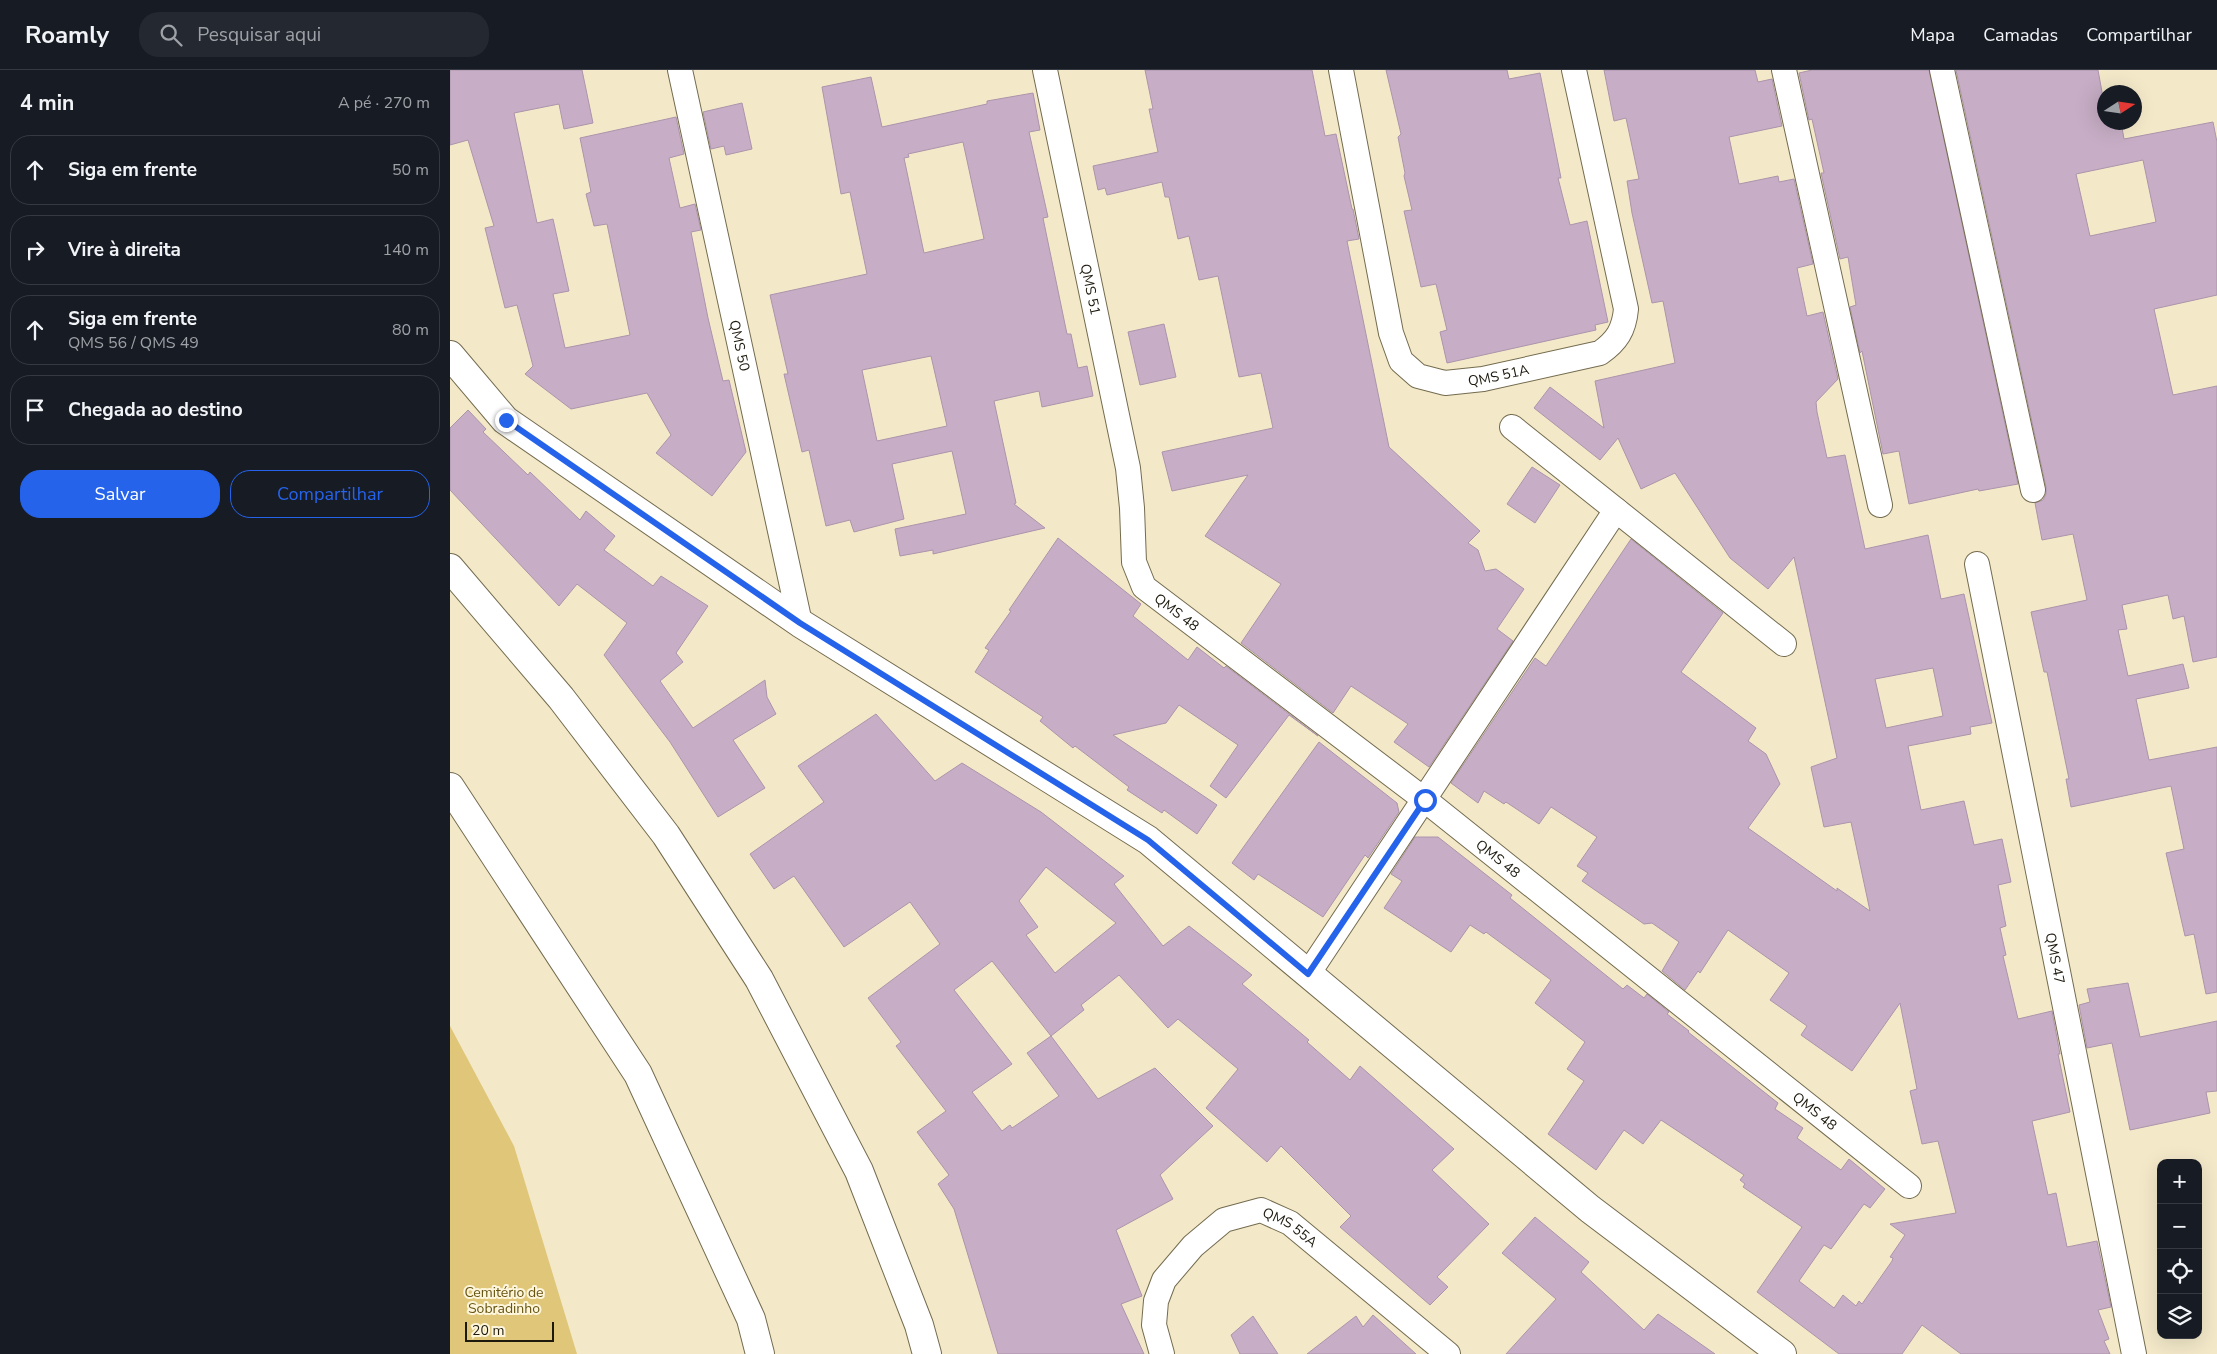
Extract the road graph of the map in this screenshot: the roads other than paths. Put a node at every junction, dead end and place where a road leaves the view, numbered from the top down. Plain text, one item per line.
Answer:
1 (680, 70) edge
2 (1045, 70) edge
3 (1341, 70) edge
4 (1574, 70) edge
5 (1784, 70) edge
6 (1942, 70) edge
7 (450, 355) edge
8 (1512, 426) dead end
9 (2033, 490) dead end
10 (1880, 505) dead end
11 (1132, 508) joint
12 (1616, 510) junction
13 (1977, 564) dead end
14 (450, 568) edge
15 (800, 623) junction
16 (1784, 644) dead end
17 (450, 787) edge
18 (1425, 800) junction
19 (1308, 974) junction
20 (1909, 1186) dead end
21 (1772, 1351) edge
22 (760, 1354) edge
23 (927, 1354) edge
24 (1162, 1354) edge
25 (1448, 1354) edge
26 (2134, 1354) edge

1 - 15 street, QMS 50
2 - 11 street, QMS 51
3 - 4 street, QMS 51A
5 - 10 street
6 - 9 street
7 - 15 street
8 - 12 street
11 - 18 street, QMS 48
12 - 16 street
12 - 18 street
13 - 26 street, QMS 47
14 - 23 street
15 - 19 street
17 - 22 street
18 - 19 street
18 - 20 street, QMS 48
19 - 21 street
24 - 25 street, QMS 55A

